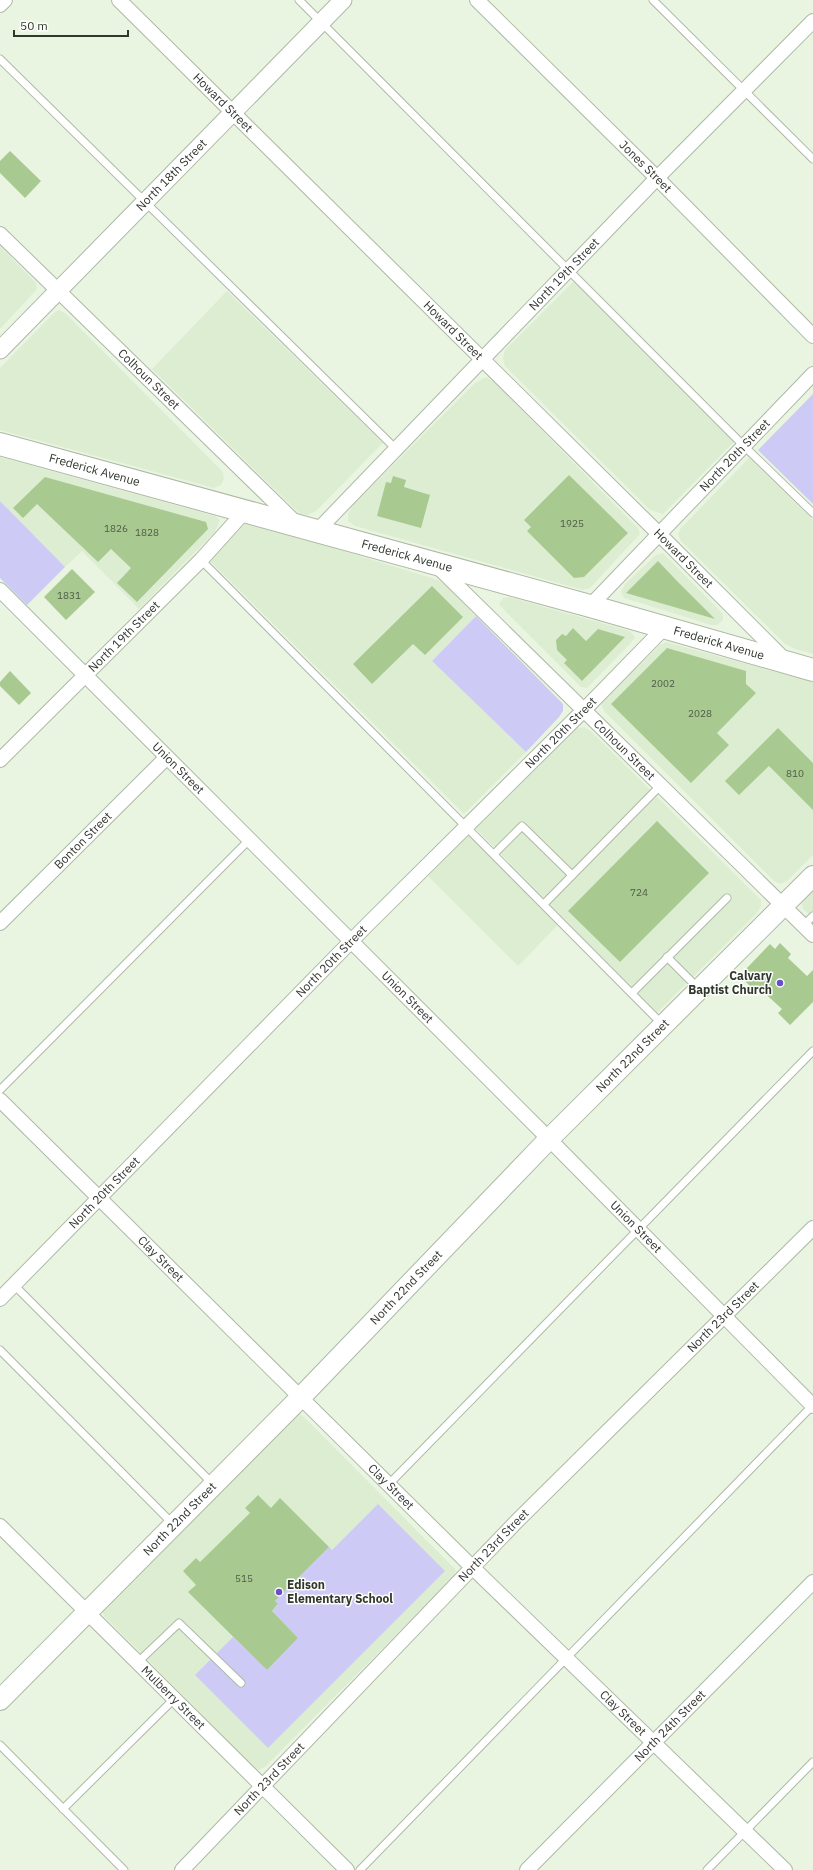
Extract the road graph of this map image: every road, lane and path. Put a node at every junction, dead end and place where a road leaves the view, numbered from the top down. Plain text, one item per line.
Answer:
1 (5, 0) edge
2 (119, 0) edge
3 (299, 0) edge
4 (343, 0) edge
5 (477, 0) edge
6 (653, 0) edge
7 (0, 5) edge
8 (813, 21) edge
9 (321, 23) junction
10 (0, 59) edge
11 (744, 90) junction
12 (233, 113) junction
13 (813, 159) edge
14 (657, 178) junction
15 (146, 202) junction
16 (0, 234) edge
17 (569, 270) junction
18 (58, 292) junction
19 (813, 336) edge
20 (0, 350) edge
21 (482, 359) junction
22 (813, 374) edge
23 (0, 444) edge
24 (744, 446) junction
25 (396, 449) junction
26 (246, 510) junction
27 (813, 513) edge
28 (308, 528) junction
29 (659, 534) junction
30 (201, 560) junction
31 (436, 565) junction
32 (0, 590) edge
33 (590, 606) junction
34 (665, 627) junction
35 (787, 662) junction
36 (813, 670) edge
37 (84, 675) junction
38 (584, 710) junction
39 (166, 758) junction
40 (0, 760) edge
41 (661, 785) junction
42 (466, 826) junction
43 (249, 840) junction
44 (494, 854) junction
45 (572, 875) junction
46 (813, 876) edge
47 (727, 898) dead end
48 (544, 904) junction
49 (783, 906) junction
50 (0, 923) edge
51 (810, 926) edge
52 (351, 942) junction
53 (667, 957) junction
54 (700, 990) junction
55 (632, 993) junction
56 (664, 1025) junction
57 (813, 1051) edge
58 (0, 1090) edge
59 (0, 1100) edge
60 (549, 1139) junction
61 (99, 1198) junction
62 (813, 1228) edge
63 (638, 1229) junction
64 (14, 1285) junction
65 (0, 1299) edge
66 (724, 1316) junction
67 (0, 1350) edge
68 (301, 1397) junction
69 (813, 1405) edge
70 (214, 1484) junction
71 (389, 1484) junction
72 (174, 1525) junction
73 (0, 1526) edge
74 (472, 1567) junction
75 (813, 1582) edge
76 (86, 1612) junction
77 (567, 1658) junction
78 (138, 1662) junction
79 (241, 1683) dead end
80 (175, 1698) junction
81 (0, 1700) edge
82 (654, 1742) junction
83 (0, 1745) edge
84 (813, 1762) edge
85 (264, 1786) junction
86 (63, 1809) junction
87 (745, 1831) junction
88 (124, 1870) edge
89 (182, 1870) edge
90 (347, 1870) edge
91 (360, 1870) edge
92 (527, 1870) edge
93 (707, 1870) edge
94 (785, 1870) edge

1 - 7 street
2 - 12 street, Howard Street
3 - 9 lane
4 - 9 street, North 18th Street
5 - 14 street, Jones Street
6 - 11 lane
8 - 11 street, North 19th Street
9 - 12 street, North 18th Street
9 - 17 lane
10 - 15 lane
11 - 13 lane
11 - 14 street, North 19th Street
12 - 15 street, North 18th Street
12 - 21 street, Howard Street
14 - 17 street, North 19th Street
14 - 19 street, Jones Street
15 - 18 street, North 18th Street
15 - 25 lane
16 - 18 street, Colhoun Street
17 - 21 street, North 19th Street
17 - 24 lane
18 - 20 street, North 18th Street
18 - 28 street, Colhoun Street
21 - 25 street, North 19th Street
21 - 29 street, Howard Street
22 - 24 street, North 20th Street
23 - 26 main road, Frederick Avenue
24 - 27 lane
24 - 29 street, North 20th Street
25 - 28 street, North 19th Street
26 - 28 main road, Frederick Avenue
26 - 30 street, North 19th Street
28 - 31 main road, Frederick Avenue
29 - 33 street, North 20th Street
29 - 35 street, Howard Street
30 - 37 street, North 19th Street
30 - 42 lane
31 - 33 main road, Frederick Avenue
31 - 38 street, Colhoun Street
32 - 37 street, Union Street
33 - 34 main road, Frederick Avenue
34 - 35 main road, Frederick Avenue
34 - 38 street, North 20th Street
35 - 36 main road, Frederick Avenue
37 - 39 street, Union Street
37 - 40 street, North 19th Street
38 - 41 street, Colhoun Street
38 - 42 street, North 20th Street
39 - 43 street, Union Street
39 - 50 street, Bonton Street
41 - 45 lane
41 - 49 street, Colhoun Street
42 - 44 lane
42 - 52 street, North 20th Street
43 - 52 street, Union Street
43 - 58 lane
44 - 45 lane
44 - 48 lane
45 - 48 lane
46 - 49 main road, North 22nd Street
47 - 53 lane
48 - 55 lane
49 - 51 street, Colhoun Street
49 - 54 main road, North 22nd Street
52 - 60 street, Union Street
52 - 61 street, North 20th Street
53 - 54 lane
53 - 55 lane
54 - 56 main road, North 22nd Street
55 - 56 lane
56 - 60 main road, North 22nd Street
57 - 63 lane
59 - 61 street, Clay Street
60 - 63 street, Union Street
60 - 68 main road, North 22nd Street
61 - 64 street, North 20th Street
61 - 68 street, Clay Street
62 - 66 street, North 23rd Street
63 - 66 street, Union Street
63 - 71 lane
64 - 65 street, North 20th Street
64 - 70 lane
66 - 69 street, Union Street
66 - 74 street, North 23rd Street
67 - 72 lane
68 - 70 main road, North 22nd Street
68 - 71 street, Clay Street
69 - 77 lane
70 - 72 main road, North 22nd Street
71 - 74 street, Clay Street
72 - 76 main road, North 22nd Street
73 - 76 street, Mulberry Street
74 - 77 street, Clay Street
74 - 85 street, North 23rd Street
75 - 82 street, North 24th Street
76 - 78 street, Mulberry Street
76 - 81 main road, North 22nd Street
77 - 82 street, Clay Street
77 - 91 lane
78 - 79 lane
78 - 80 street, Mulberry Street
80 - 85 street, Mulberry Street
80 - 86 lane
82 - 87 street, Clay Street
82 - 92 street, North 24th Street
83 - 86 lane
84 - 87 lane
85 - 89 street, North 23rd Street
85 - 90 street, Mulberry Street
86 - 88 lane
87 - 93 lane
87 - 94 street, Clay Street

